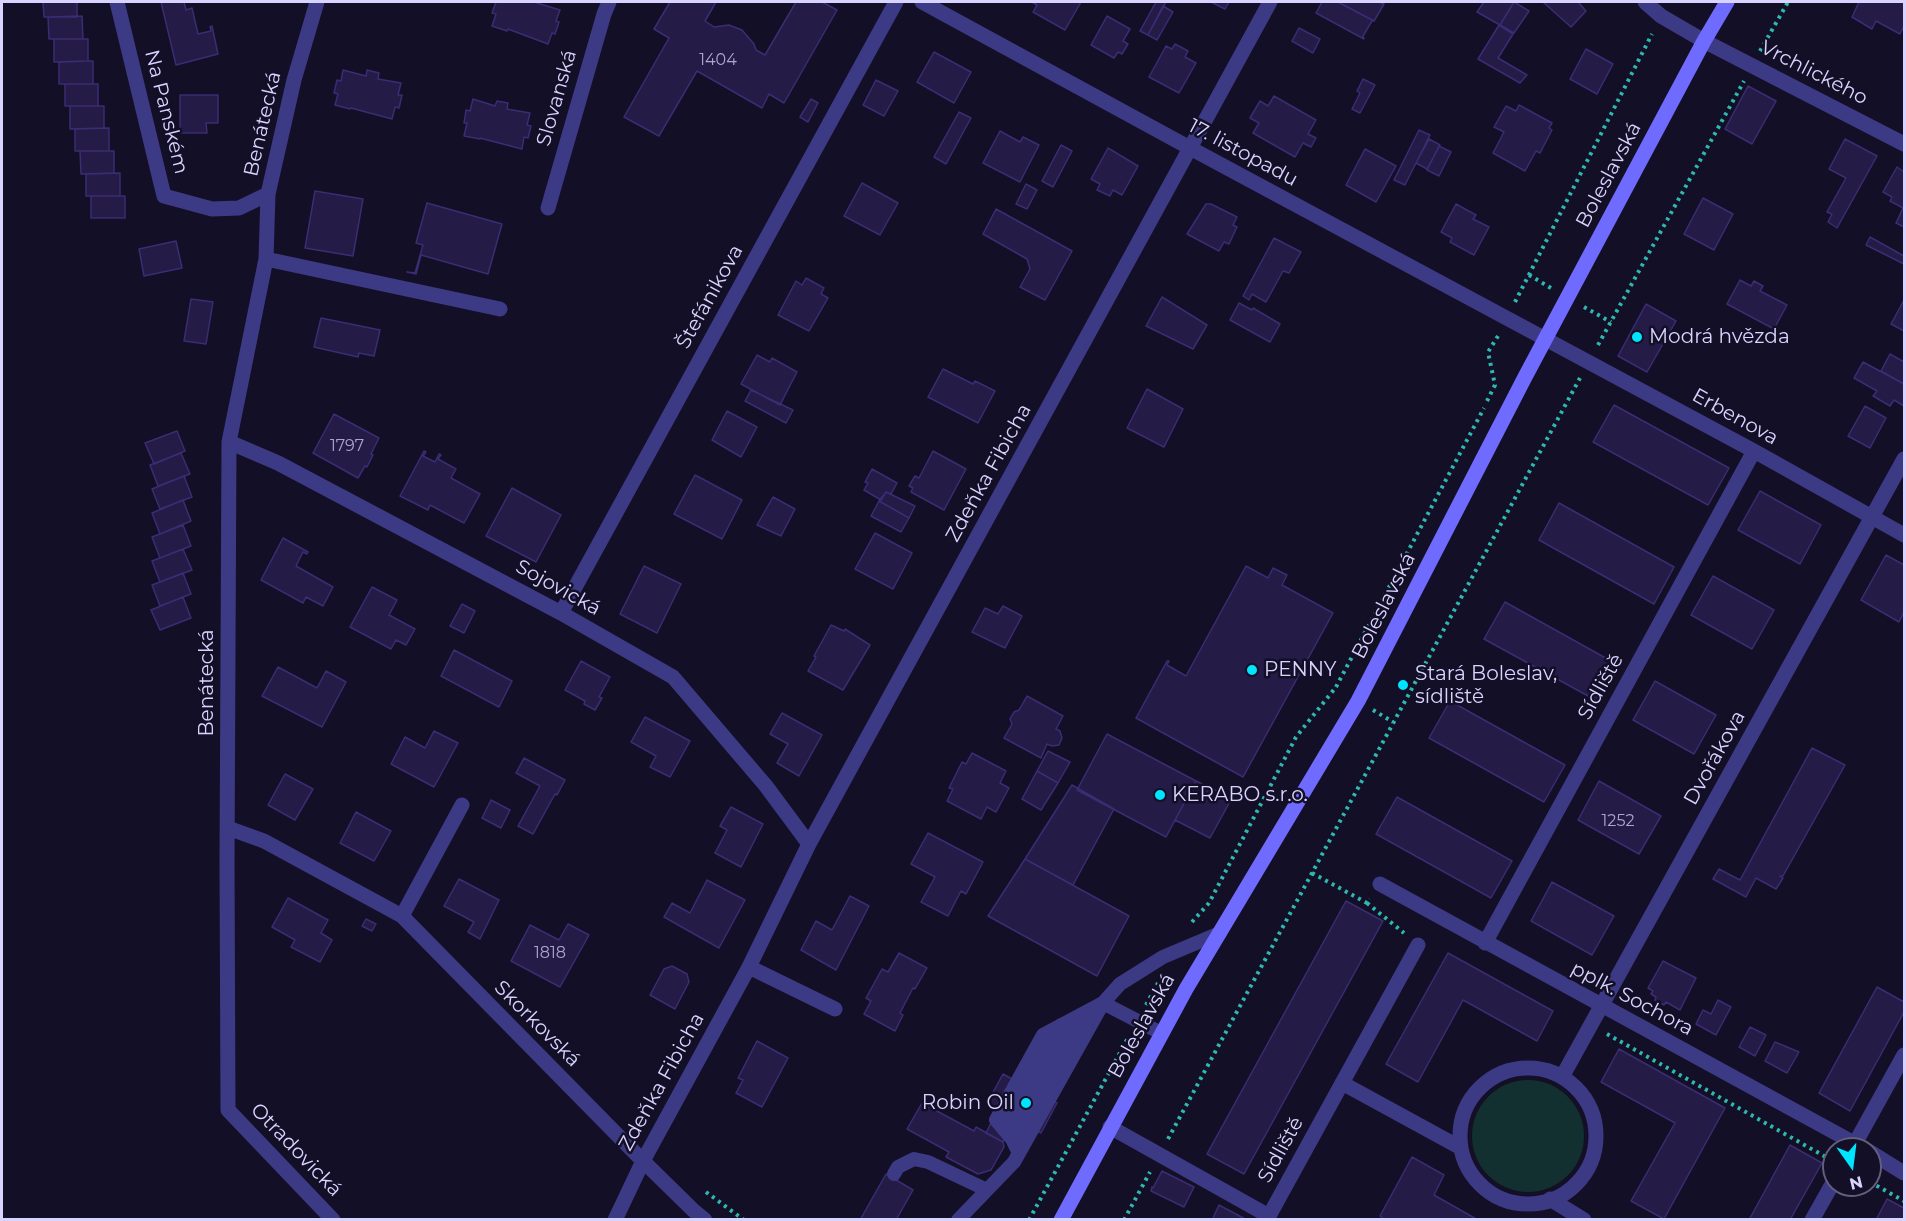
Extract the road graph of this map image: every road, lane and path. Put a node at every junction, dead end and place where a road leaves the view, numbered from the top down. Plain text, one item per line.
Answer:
1 (117, 2) edge
2 (317, 2) edge
3 (609, 2) edge
4 (896, 2) edge
5 (922, 2) edge
6 (1270, 2) edge
7 (1645, 2) edge
8 (1727, 2) edge
9 (1788, 2) edge
10 (1661, 16) junction
11 (1704, 40) junction
12 (1752, 65) junction
13 (1905, 144) edge
14 (1190, 148) junction
15 (268, 194) junction
16 (548, 207) dead end
17 (266, 260) junction
18 (500, 309) dead end
19 (1508, 318) junction
20 (1545, 339) junction
21 (1588, 362) junction
22 (229, 442) junction
23 (1754, 451) junction
24 (1905, 459) edge
25 (1872, 517) junction
26 (1905, 535) edge
27 (561, 612) junction
28 (1336, 687) dead end
29 (462, 805) dead end
30 (228, 828) junction
31 (809, 844) junction
32 (1312, 873) junction
33 (1380, 884) joint
34 (1367, 903) junction
35 (402, 916) junction
36 (1220, 933) junction
37 (1485, 943) junction
38 (1418, 945) joint
39 (749, 967) junction
40 (1103, 1003) junction
41 (1602, 1006) junction
42 (836, 1009) dead end
43 (1083, 1014) junction
44 (1591, 1025) junction
45 (1161, 1033) junction
46 (1905, 1055) edge
47 (1562, 1077) junction
48 (1342, 1083) junction
49 (228, 1110) joint
50 (1110, 1127) junction
51 (1008, 1135) junction
52 (1840, 1137) edge
53 (1863, 1137) edge
54 (1461, 1148) junction
55 (1019, 1153) junction
56 (1822, 1154) edge
57 (1160, 1156) junction
58 (1882, 1159) edge
59 (643, 1161) junction
60 (1905, 1173) edge
61 (894, 1174) dead end
62 (697, 1185) dead end
63 (1882, 1189) edge
64 (987, 1190) junction
65 (1825, 1197) edge
66 (1550, 1199) junction
67 (1905, 1201) edge
68 (1272, 1218) edge
69 (333, 1220) edge
70 (615, 1220) edge
71 (705, 1220) edge
72 (744, 1220) edge
73 (958, 1220) edge
74 (1060, 1220) edge
75 (1124, 1220) edge
76 (1584, 1220) edge
77 (1812, 1220) edge

1 - 15 street, Na Panském
2 - 15 street, Benátecká
3 - 16 street, Slovanská
4 - 27 street, Štefánikova
5 - 14 street, 17. listopadu
6 - 14 street, Zdeňka Fibicha
7 - 10 street, Vrchlického
8 - 11 main road, Boleslavská
9 - 12 path
10 - 11 street, Vrchlického
10 - 19 path
11 - 12 street, Vrchlického
11 - 20 main road, Boleslavská
12 - 13 street, Vrchlického
12 - 21 path
14 - 19 street, 17. listopadu
14 - 31 street, Zdeňka Fibicha
15 - 17 street, Benátecká
17 - 18 street
17 - 22 street, Benátecká
19 - 20 street, 17. listopadu
19 - 28 path
20 - 21 street, Erbenova
20 - 36 main road, Boleslavská
21 - 23 street, Erbenova
21 - 32 path
22 - 27 street, Sojovická
22 - 30 street, Benátecká
23 - 25 street, Erbenova
23 - 37 street, Sídliště
24 - 25 street, Dvořákova
25 - 26 street, Erbenova
25 - 41 street, Dvořákova
27 - 31 street, Sojovická
29 - 35 street
30 - 35 street, Skorkovská
30 - 49 street, Benátecká
31 - 39 street, Zdeňka Fibicha
32 - 34 path
32 - 57 path
33 - 34 path
33 - 37 street, pplk. Sochora
34 - 38 path
35 - 59 street, Skorkovská
36 - 40 lane
36 - 45 main road, Boleslavská
37 - 41 street, pplk. Sochora
38 - 48 street, Sídliště
39 - 42 street
39 - 59 street, Zdeňka Fibicha
40 - 43 lane
40 - 45 lane
40 - 55 lane
41 - 44 street, Dvořákova
41 - 52 street, pplk. Sochora
43 - 51 lane
43 - 51 lane
44 - 47 street, Dvořákova
44 - 56 path
45 - 50 main road, Boleslavská
46 - 53 street
47 - 54 street
47 - 66 street
48 - 54 street
48 - 68 street, Sídliště
49 - 69 street, Otradovická
50 - 57 street, Sídliště
50 - 74 main road, Boleslavská
51 - 55 lane
54 - 66 street
55 - 64 lane
57 - 68 street, Sídliště
57 - 75 path
58 - 60 street
59 - 70 street, Zdeňka Fibicha
59 - 71 street, Skorkovská
61 - 64 lane
62 - 72 path
63 - 67 path
64 - 73 lane
65 - 77 street
66 - 76 street

